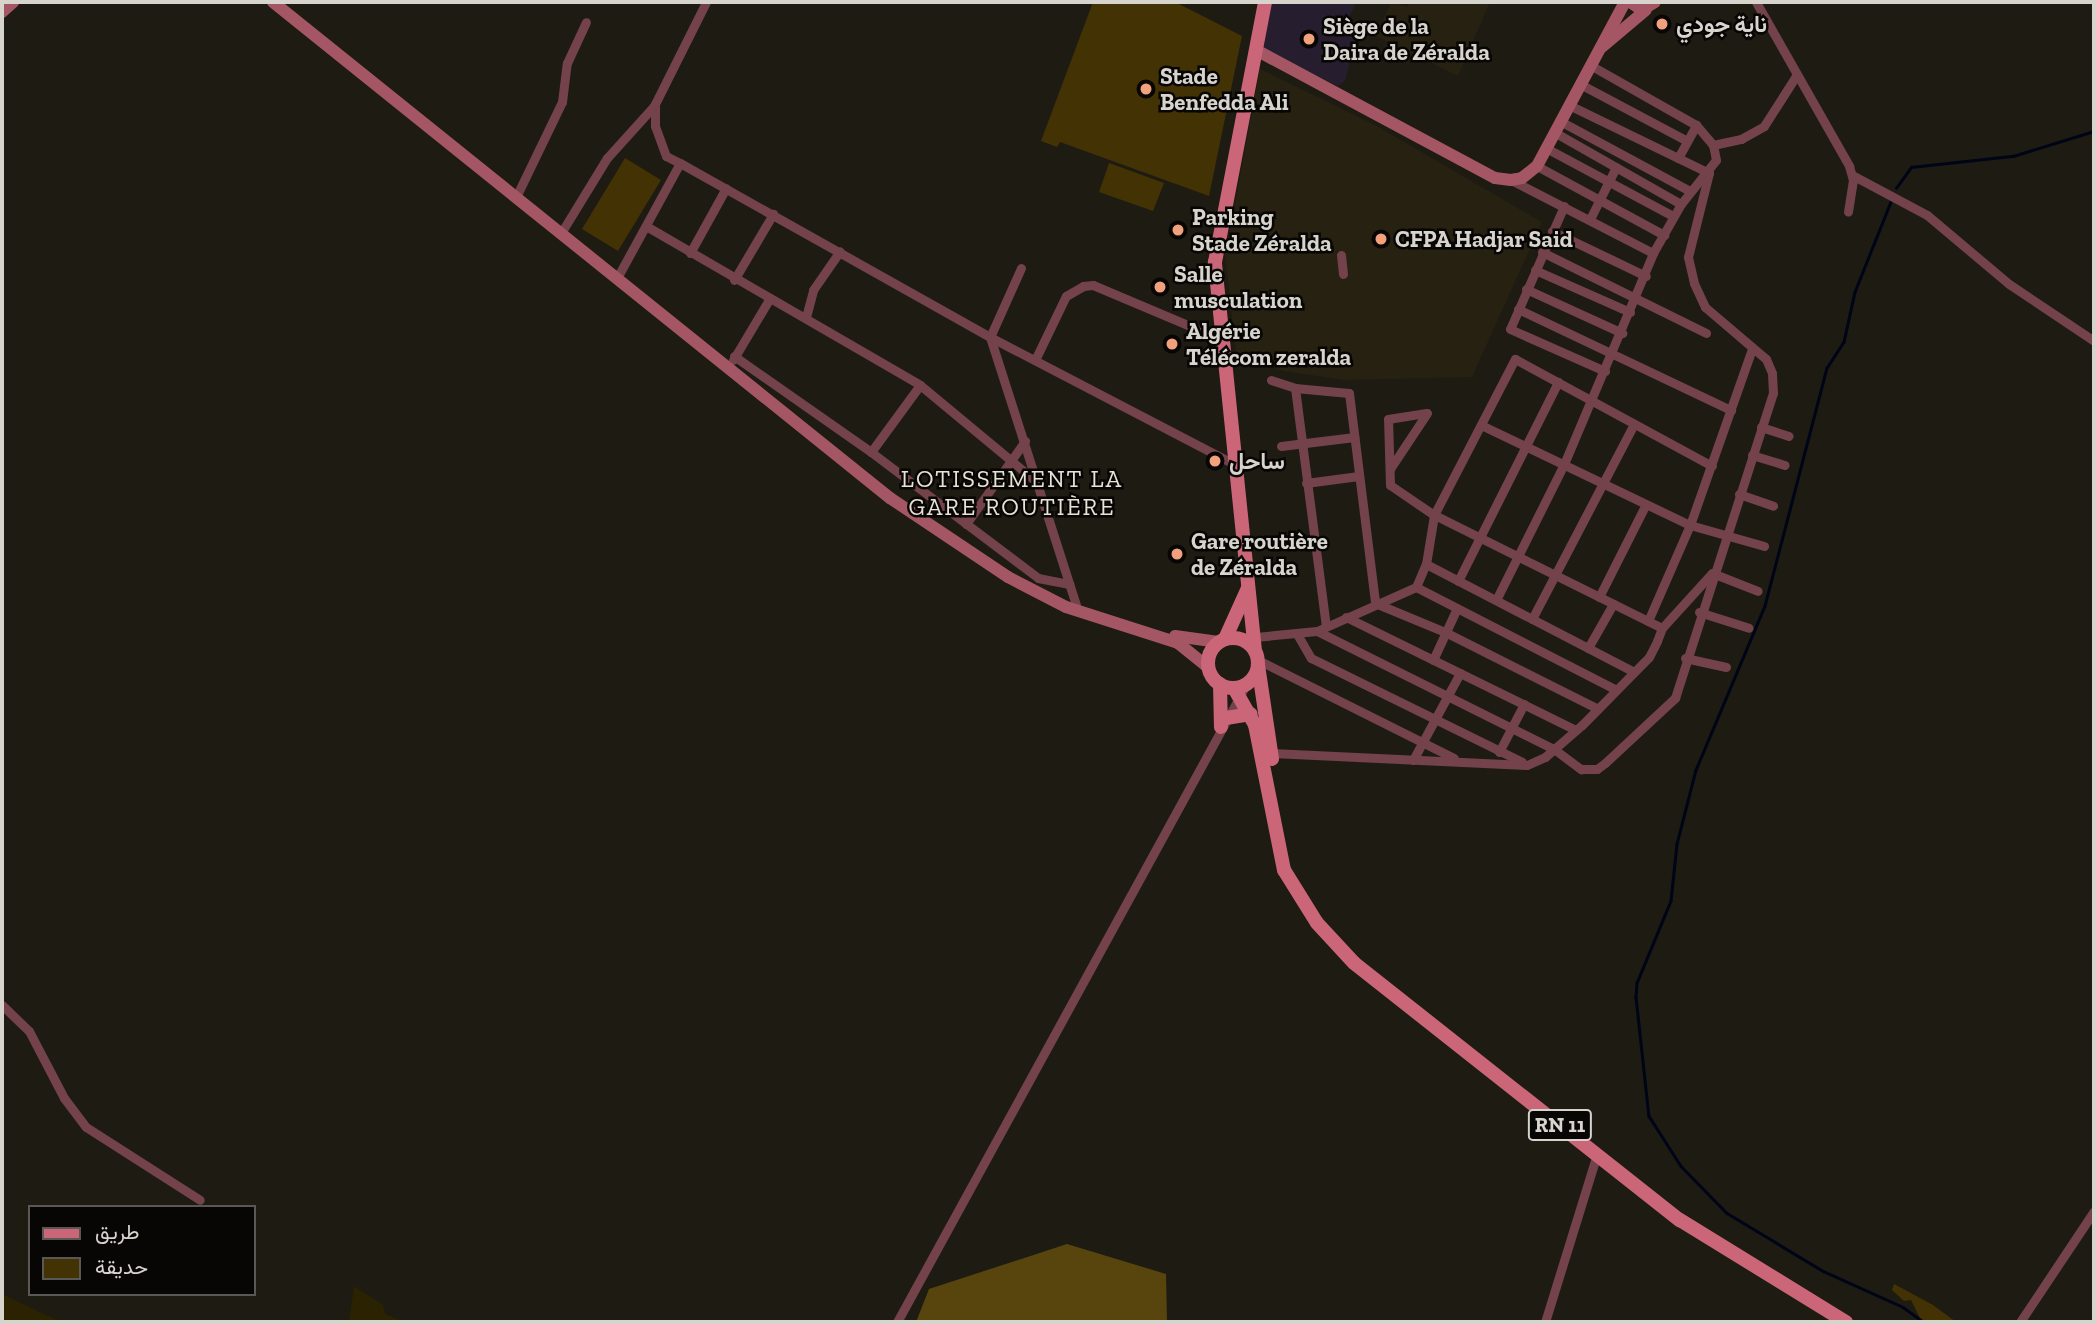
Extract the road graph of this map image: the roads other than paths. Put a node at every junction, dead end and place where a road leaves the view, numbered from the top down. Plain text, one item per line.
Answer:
1 (13, 2) edge
2 (273, 2) edge
3 (706, 2) edge
4 (1265, 2) edge
5 (1628, 2) edge
6 (1756, 2) edge
7 (1654, 4) edge
8 (2, 12) edge
9 (586, 22) dead end
10 (1256, 50) junction
11 (1597, 52) junction
12 (1590, 65) junction
13 (1796, 76) junction
14 (1580, 84) junction
15 (655, 104) junction
16 (1569, 105) junction
17 (1696, 125) junction
18 (1557, 127) junction
19 (1688, 141) junction
20 (1713, 145) junction
21 (1546, 148) junction
22 (1678, 158) junction
23 (680, 163) junction
24 (1537, 166) junction
25 (1616, 167) junction
26 (1709, 173) junction
27 (1852, 175) junction
28 (1511, 180) junction
29 (1609, 182) junction
30 (726, 188) junction
31 (1690, 191) junction
32 (516, 197) junction
33 (1600, 200) junction
34 (1682, 204) junction
35 (1564, 206) junction
36 (1849, 212) dead end
37 (773, 214) junction
38 (1673, 216) junction
39 (1590, 219) junction
40 (646, 226) junction
41 (1552, 230) junction
42 (561, 233) junction
43 (1664, 235) junction
44 (840, 251) junction
45 (1542, 251) junction
46 (691, 253) junction
47 (1653, 253) junction
48 (1341, 255) dead end
49 (1021, 268) dead end
50 (1535, 270) junction
51 (1343, 274) dead end
52 (1646, 276) junction
53 (617, 278) junction
54 (734, 280) junction
55 (1526, 289) junction
56 (1637, 297) junction
57 (770, 298) junction
58 (1518, 309) junction
59 (1630, 313) junction
60 (806, 317) junction
61 (1622, 332) junction
62 (1706, 333) dead end
63 (990, 337) junction
64 (1223, 340) junction
65 (2094, 341) edge
66 (1752, 349) junction
67 (1613, 351) junction
68 (1035, 360) junction
69 (732, 363) junction
70 (1605, 371) junction
71 (1271, 380) dead end
72 (1558, 382) junction
73 (920, 385) junction
74 (1295, 388) junction
75 (1591, 403) junction
76 (1731, 410) junction
77 (1481, 425) junction
78 (1633, 426) junction
79 (1761, 427) junction
80 (1789, 436) dead end
81 (1354, 437) junction
82 (1025, 441) junction
83 (1301, 443) junction
84 (1527, 445) junction
85 (1281, 446) dead end
86 (871, 452) junction
87 (1752, 455) junction
88 (1012, 461) junction
89 (1234, 464) junction
90 (1564, 464) junction
91 (1784, 465) dead end
92 (1712, 466) junction
93 (1390, 469) junction
94 (1359, 476) junction
95 (1038, 483) junction
96 (1306, 483) junction
97 (1604, 483) junction
98 (1739, 494) junction
99 (1646, 504) junction
100 (1773, 506) dead end
101 (1434, 515) junction
102 (966, 524) junction
103 (1690, 525) junction
104 (1725, 534) junction
105 (1480, 537) junction
106 (1764, 546) dead end
107 (1516, 555) junction
108 (1426, 565) junction
109 (1712, 573) junction
110 (1556, 576) junction
111 (1458, 581) junction
112 (1069, 584) junction
113 (1249, 587) junction
114 (1416, 587) junction
115 (1758, 591) dead end
116 (1599, 597) junction
117 (1054, 600) junction
118 (1496, 600) junction
119 (1375, 603) junction
120 (1613, 604) junction
121 (1076, 605) junction
122 (1457, 608) junction
123 (1699, 612) junction
124 (1346, 617) junction
125 (1532, 619) junction
126 (1648, 621) junction
127 (1662, 628) junction
128 (1749, 628) dead end
129 (1322, 629) junction
130 (1445, 632) junction
131 (1297, 634) junction
132 (1222, 640) junction
133 (1588, 648) junction
134 (1257, 653) junction
135 (1685, 658) junction
136 (1433, 660) junction
137 (1208, 667) junction
138 (1726, 667) dead end
139 (1634, 672) junction
140 (1460, 673) junction
141 (1235, 688) junction
142 (1616, 690) junction
143 (1449, 695) junction
144 (1524, 704) junction
145 (1598, 709) junction
146 (1251, 715) junction
147 (1436, 720) junction
148 (1223, 723) junction
149 (1512, 728) junction
150 (1576, 730) junction
151 (1424, 743) junction
152 (1554, 749) junction
153 (1499, 752) junction
154 (1272, 753) junction
155 (1455, 758) junction
156 (1413, 760) junction
157 (1527, 765) junction
158 (1300, 897) junction
159 (2, 1005) edge
160 (1597, 1154) junction
161 (200, 1200) dead end
162 (2094, 1211) edge
163 (897, 1322) edge
164 (1545, 1322) edge
165 (1846, 1322) edge
166 (2020, 1322) edge

1 - 8 main road
2 - 32 main road
3 - 15 street
4 - 10 main road, RN 11
5 - 7 main road
5 - 11 main road
6 - 13 street
7 - 11 main road
9 - 32 street
10 - 28 main road
10 - 64 main road, RN 11
11 - 12 main road
12 - 14 main road
12 - 17 street
13 - 20 street
13 - 27 street
14 - 16 main road
14 - 19 street
15 - 23 street
15 - 42 street
16 - 18 main road
16 - 22 street
17 - 19 street
17 - 20 street
18 - 21 main road
18 - 25 street
18 - 31 street
19 - 22 street
20 - 26 street
21 - 24 main road
21 - 29 street
22 - 26 street
23 - 30 street
23 - 40 street
24 - 28 main road
24 - 33 street
25 - 29 street
25 - 34 street
26 - 31 street
26 - 66 street
27 - 36 street
27 - 65 street
28 - 35 street
29 - 33 street
29 - 38 street
30 - 37 street
30 - 46 street
31 - 34 street
32 - 42 main road
33 - 39 street
33 - 43 street
34 - 38 street
35 - 39 street
35 - 41 street
37 - 44 street
37 - 54 street
38 - 43 street
39 - 47 street
40 - 46 street
40 - 53 street
41 - 45 street
41 - 52 street
42 - 53 main road
43 - 47 street
44 - 60 street
44 - 63 street
45 - 50 street
45 - 56 street
46 - 54 street
47 - 52 street
48 - 51 street
49 - 63 street
50 - 55 street
50 - 59 street
52 - 56 street
53 - 69 main road
54 - 57 street
55 - 58 street
55 - 61 street
56 - 59 street
56 - 62 street
57 - 60 street
57 - 69 street
58 - 67 street
58 - 70 street
59 - 61 street
60 - 73 street
61 - 67 street
63 - 68 street
63 - 82 street
64 - 68 street
64 - 89 main road, RN 11
66 - 76 street
66 - 79 street
67 - 70 street
67 - 76 street
68 - 89 street
69 - 86 street
69 - 117 main road
70 - 75 street
71 - 74 street
72 - 75 street
72 - 77 street
72 - 84 street
73 - 86 street
73 - 88 street
74 - 81 street
74 - 83 street
75 - 78 street
75 - 90 street
76 - 92 street
77 - 84 street
77 - 101 street
78 - 92 street
78 - 97 street
79 - 80 street
79 - 87 street
81 - 83 street
81 - 94 street
82 - 88 street
82 - 95 street
83 - 85 street
83 - 96 street
84 - 90 street
84 - 105 street
86 - 102 street
87 - 91 street
87 - 98 street
88 - 95 street
88 - 102 street
89 - 113 main road, RN 11
90 - 97 street
90 - 107 street
92 - 103 street
93 - 93 street
93 - 101 street
94 - 96 street
94 - 119 street
95 - 112 street
96 - 129 street
97 - 99 street
97 - 110 street
98 - 100 street
98 - 104 street
99 - 103 street
99 - 116 street
101 - 105 street
101 - 108 street
102 - 112 street
103 - 104 street
103 - 126 street
104 - 106 street
104 - 109 street
105 - 107 street
105 - 111 street
107 - 110 street
107 - 118 street
108 - 111 street
108 - 114 street
109 - 115 street
109 - 123 street
109 - 127 street
110 - 116 street
110 - 125 street
111 - 118 street
112 - 121 street
113 - 132 main road
113 - 134 main road, RN 11
114 - 119 street
114 - 122 street
116 - 120 street
117 - 121 main road
117 - 137 main road
118 - 125 street
119 - 124 street
119 - 130 street
120 - 126 street
120 - 133 street
121 - 132 main road
122 - 130 street
122 - 142 street
123 - 128 street
123 - 135 street
124 - 129 street
124 - 136 street
125 - 133 street
126 - 127 street
127 - 139 street
129 - 131 street
129 - 143 street
130 - 136 street
130 - 145 street
131 - 134 street
131 - 147 street
132 - 134 main road
132 - 137 main road
133 - 139 street
134 - 141 main road
134 - 151 street
134 - 154 main road, RN 11
135 - 138 street
135 - 152 street
136 - 140 street
137 - 141 main road
139 - 142 street
140 - 143 street
140 - 144 street
141 - 146 main road
141 - 148 main road
141 - 148 street
142 - 145 street
143 - 147 street
143 - 149 street
144 - 149 street
144 - 150 street
145 - 150 street
146 - 148 main road
146 - 158 main road
147 - 151 street
147 - 153 street
148 - 163 street
149 - 152 street
149 - 153 street
150 - 152 street
151 - 155 street
151 - 156 street
152 - 157 street
153 - 157 street
154 - 156 street
154 - 158 main road, RN 11
155 - 156 street
155 - 157 street
158 - 160 main road, RN 11
159 - 161 street
160 - 164 street
160 - 165 main road, RN 11
162 - 166 street

